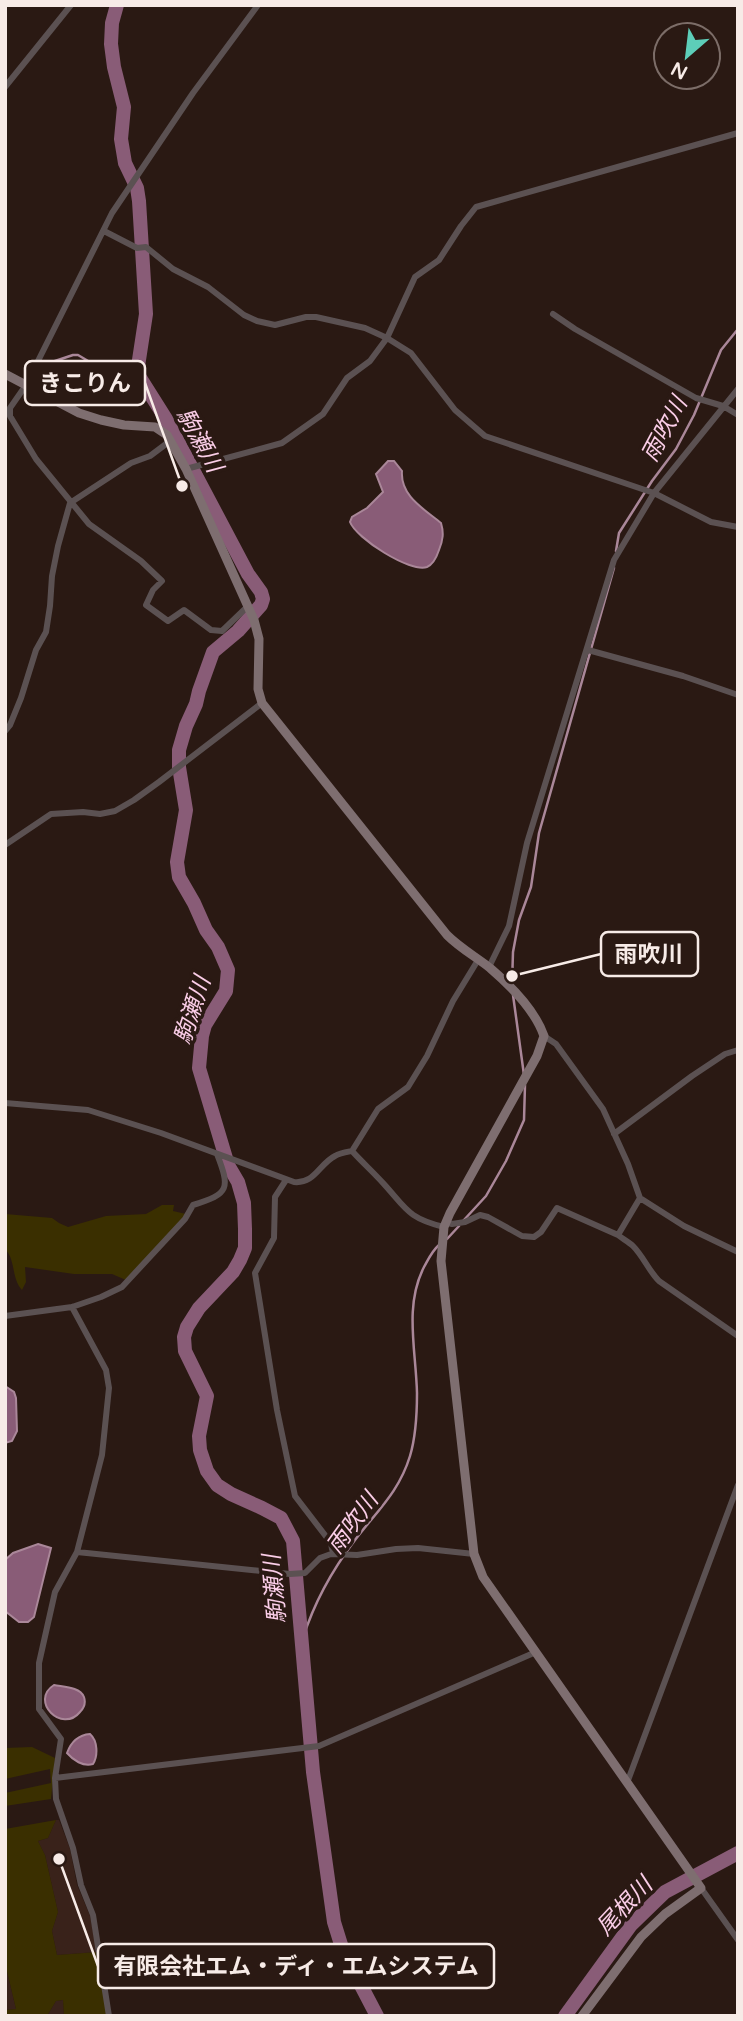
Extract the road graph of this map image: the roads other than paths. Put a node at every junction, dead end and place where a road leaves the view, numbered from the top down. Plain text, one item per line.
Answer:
1 (71, 5) edge
2 (258, 5) edge
3 (5, 87) edge
4 (738, 133) edge
5 (104, 231) junction
6 (553, 314) dead end
7 (387, 338) junction
8 (5, 374) edge
9 (26, 385) junction
10 (738, 389) edge
11 (723, 406) junction
12 (8, 408) edge
13 (738, 415) edge
14 (170, 441) junction
15 (186, 469) junction
16 (654, 493) junction
17 (71, 503) junction
18 (738, 527) edge
19 (248, 608) junction
20 (588, 650) junction
21 (738, 695) edge
22 (262, 703) junction
23 (5, 731) edge
24 (5, 845) edge
25 (478, 960) junction
26 (489, 967) junction
27 (544, 1036) junction
28 (738, 1050) edge
29 (5, 1103) edge
30 (614, 1134) junction
31 (352, 1151) junction
32 (219, 1155) junction
33 (286, 1180) junction
34 (640, 1198) junction
35 (446, 1226) junction
36 (618, 1235) junction
37 (738, 1252) edge
38 (72, 1307) junction
39 (5, 1317) edge
40 (738, 1336) edge
41 (738, 1485) edge
42 (77, 1552) junction
43 (342, 1555) junction
44 (474, 1555) junction
45 (536, 1652) junction
46 (55, 1778) junction
47 (627, 1783) junction
48 (699, 1884) junction
49 (738, 1940) edge
50 (109, 2016) edge
51 (582, 2016) edge

1 - 3 street
2 - 5 street
4 - 7 street
5 - 7 street
5 - 9 street
6 - 11 street
7 - 15 street
7 - 16 street
8 - 9 street
9 - 12 street
9 - 14 street
10 - 11 street
11 - 13 street
11 - 16 street
12 - 17 street
14 - 15 street
14 - 17 street
15 - 19 street
16 - 18 street
16 - 20 street
17 - 19 street
17 - 23 street
19 - 22 street
20 - 21 street
20 - 26 street
22 - 24 street
22 - 25 street
25 - 26 street
25 - 31 street
26 - 27 street
27 - 30 street
27 - 35 street
28 - 30 street
29 - 32 street
30 - 34 street
31 - 33 street
31 - 35 street
32 - 33 street
32 - 38 street
33 - 43 street
34 - 36 street
34 - 37 street
35 - 36 street
35 - 44 street
36 - 40 street
38 - 39 street
38 - 42 street
41 - 47 street
42 - 43 street
42 - 46 street
43 - 44 street
44 - 45 street
45 - 46 street
45 - 47 street
46 - 50 street
47 - 48 street
48 - 49 street
48 - 51 street

